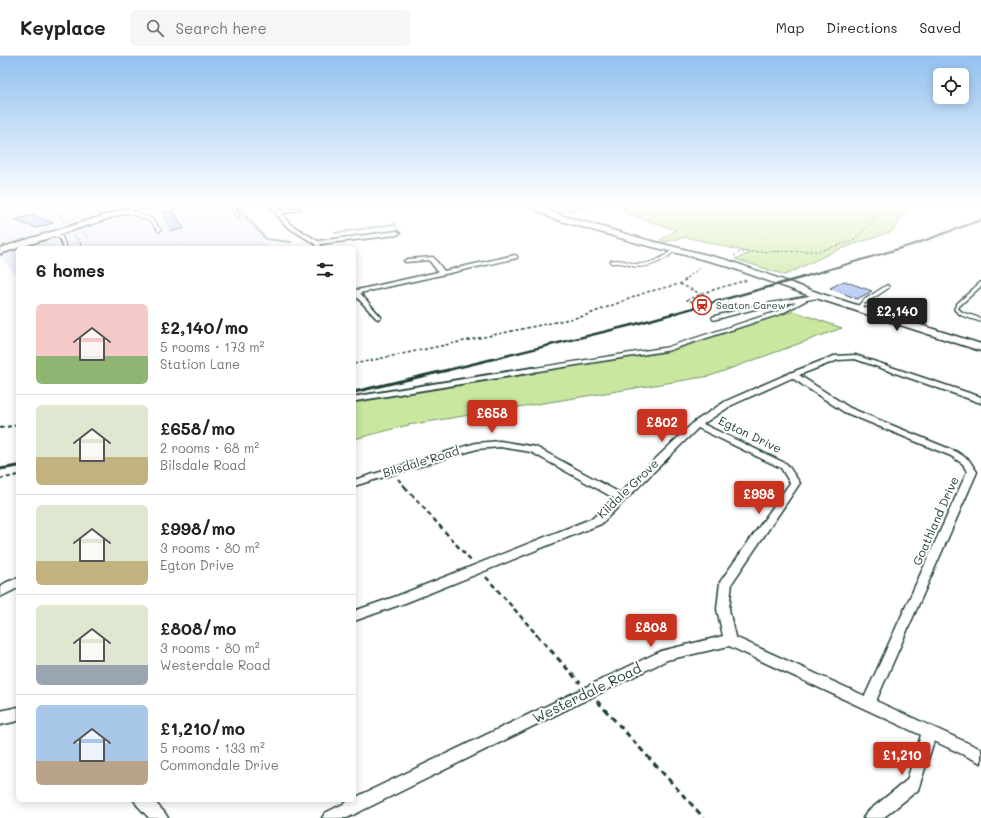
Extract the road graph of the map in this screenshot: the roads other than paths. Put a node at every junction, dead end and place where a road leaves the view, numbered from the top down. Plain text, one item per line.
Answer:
1 (40, 239) edge
2 (308, 239) edge
3 (360, 239) edge
4 (634, 239) edge
5 (318, 245) edge
6 (675, 249) junction
7 (0, 251) edge
8 (515, 257) dead end
9 (407, 261) dead end
10 (612, 262) dead end
11 (442, 273) junction
12 (981, 284) edge
13 (887, 287) dead end
14 (356, 291) edge
15 (356, 292) edge
16 (819, 296) junction
17 (805, 299) junction
18 (858, 309) junction
19 (378, 317) dead end
20 (714, 318) dead end
21 (981, 320) edge
22 (981, 348) edge
23 (793, 375) junction
24 (356, 399) edge
25 (981, 400) edge
26 (697, 424) junction
27 (356, 481) edge
28 (620, 497) junction
29 (16, 584) edge
30 (0, 592) edge
31 (356, 615) edge
32 (730, 640) junction
33 (868, 704) junction
34 (16, 714) edge
35 (0, 718) edge
36 (929, 733) junction
37 (981, 756) edge
38 (144, 802) edge
39 (160, 818) edge
40 (330, 818) edge
41 (871, 818) edge

1 - 7 main road
2 - 5 street
3 - 5 street
4 - 6 main road
6 - 10 lane
6 - 16 main road
8 - 11 street
9 - 11 street
11 - 14 street
12 - 21 lane
13 - 18 lane
15 - 19 street
16 - 17 lane
16 - 18 main road
17 - 20 lane
17 - 24 lane
18 - 22 main road
23 - 25 street, Kildale Grove
23 - 26 street, Kildale Grove
23 - 33 street, Goathland Drive
26 - 28 street, Kildale Grove
26 - 32 street, Egton Drive
27 - 28 street, Bilsdale Road
28 - 31 street, Kildale Grove
29 - 30 street
32 - 33 street
32 - 40 street, Westerdale Road
33 - 36 street
34 - 35 street
36 - 37 street
36 - 41 street
38 - 39 street

